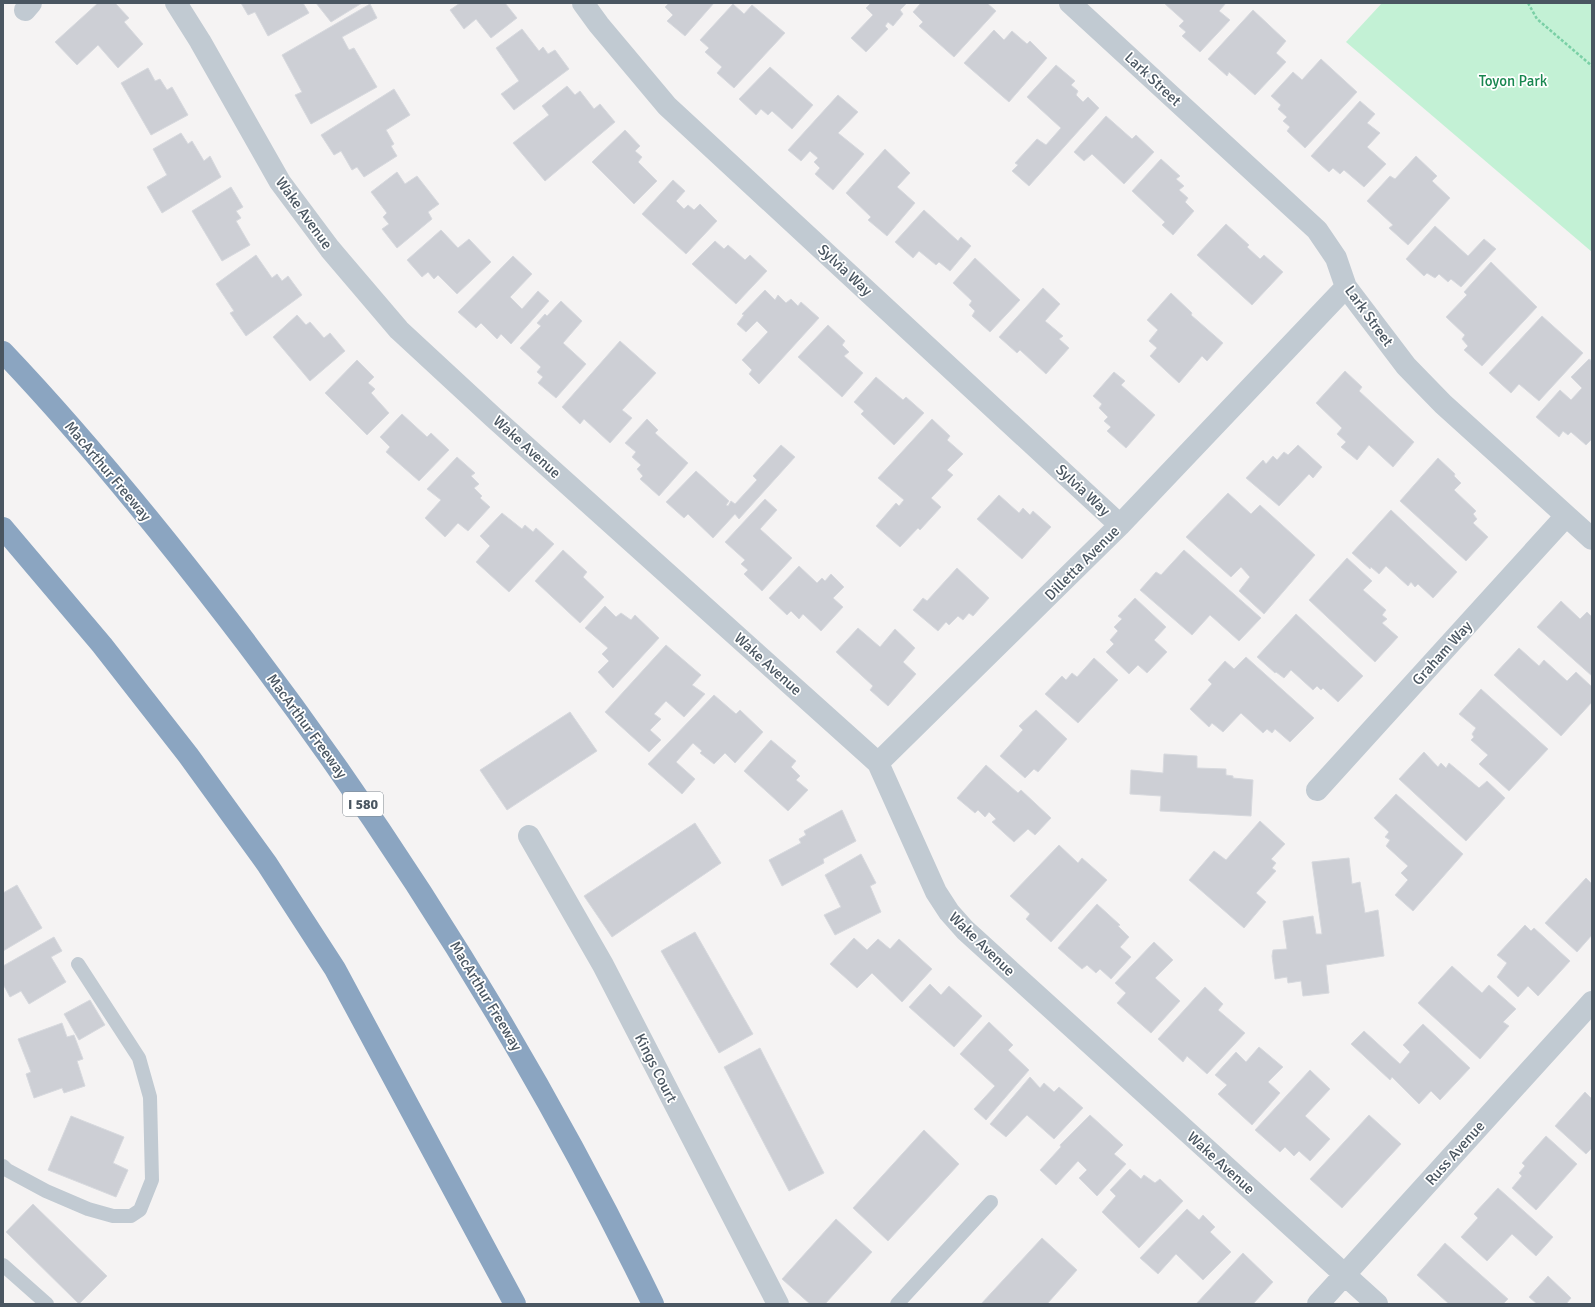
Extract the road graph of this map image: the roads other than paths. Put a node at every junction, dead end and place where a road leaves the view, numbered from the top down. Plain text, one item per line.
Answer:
1 (176, 3) edge
2 (583, 3) edge
3 (1070, 3) edge
4 (1346, 287) junction
5 (3, 352) edge
6 (1566, 516) junction
7 (1120, 525) junction
8 (3, 528) edge
9 (1592, 539) edge
10 (878, 763) junction
11 (1317, 790) dead end
12 (529, 836) dead end
13 (78, 964) dead end
14 (1592, 1002) edge
15 (3, 1166) edge
16 (992, 1202) dead end
17 (3, 1265) edge
18 (1345, 1275) junction
19 (47, 1304) edge
20 (515, 1304) edge
21 (653, 1304) edge
22 (778, 1304) edge
23 (897, 1304) edge
24 (1318, 1304) edge
25 (1377, 1304) edge

1 - 10 street, Wake Avenue
2 - 7 street, Sylvia Way
3 - 4 street, Lark Street
4 - 6 street, Lark Street
4 - 7 street, Dilletta Avenue
5 - 21 highway, MacArthur Freeway / I 580
6 - 9 street, Lark Street
6 - 11 street, Graham Way
7 - 10 street, Dilletta Avenue
8 - 20 highway
10 - 18 street, Wake Avenue
12 - 22 street, Kings Court
13 - 15 lane
14 - 18 street, Russ Avenue
16 - 23 lane
17 - 19 lane
18 - 24 street, Russ Avenue
18 - 25 street, Wake Avenue

